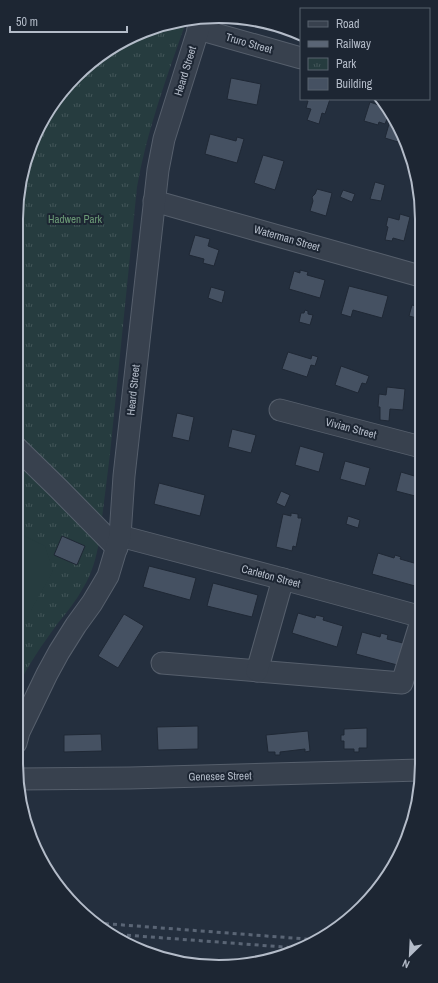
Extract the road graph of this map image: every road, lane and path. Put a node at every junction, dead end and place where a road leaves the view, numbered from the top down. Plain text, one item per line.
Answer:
1 (200, 24) edge
2 (202, 24) edge
3 (300, 58) edge
4 (154, 201) junction
5 (415, 275) edge
6 (280, 410) dead end
7 (415, 445) edge
8 (23, 454) edge
9 (118, 542) junction
10 (284, 579) junction
11 (415, 615) edge
12 (415, 640) edge
13 (162, 663) dead end
14 (257, 671) junction
15 (23, 723) edge
16 (415, 770) edge
17 (23, 779) edge

1 - 4 street, Heard Street
2 - 3 street, Truro Street
4 - 5 street, Waterman Street
4 - 9 street, Heard Street
6 - 7 street, Vivian Street
8 - 9 street
9 - 10 street, Carleton Street
9 - 15 street, Heard Street
10 - 11 street, Carleton Street
10 - 14 street
12 - 14 street
13 - 14 street
16 - 17 street, Genesee Street

